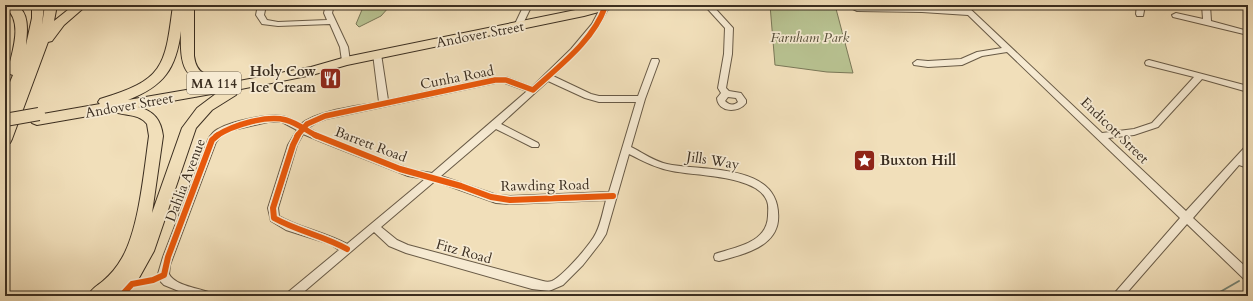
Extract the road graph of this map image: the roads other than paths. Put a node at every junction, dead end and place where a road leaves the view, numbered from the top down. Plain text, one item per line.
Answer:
1 (9, 5) edge
2 (38, 5) edge
3 (51, 5) edge
4 (82, 5) edge
5 (179, 5) edge
6 (188, 5) edge
7 (262, 5) edge
8 (330, 5) edge
9 (528, 5) edge
10 (708, 5) edge
11 (962, 5) edge
12 (1141, 5) edge
13 (1206, 5) edge
14 (609, 6) edge
15 (857, 9) dead end
16 (970, 13) junction
17 (1140, 14) dead end
18 (1176, 15) dead end
19 (332, 22) junction
20 (1206, 23) junction
21 (518, 26) junction
22 (1248, 33) edge
23 (1008, 48) junction
24 (376, 54) junction
25 (36, 60) junction
26 (346, 61) junction
27 (655, 61) dead end
28 (916, 63) dead end
29 (1149, 63) dead end
30 (1200, 76) junction
31 (547, 77) junction
32 (236, 79) junction
33 (263, 81) junction
34 (1248, 89) edge
35 (533, 90) junction
36 (726, 94) dead end
37 (11, 95) junction
38 (641, 99) junction
39 (384, 104) junction
40 (5, 109) edge
41 (81, 111) junction
42 (38, 117) junction
43 (5, 120) edge
44 (494, 124) junction
45 (5, 125) edge
46 (302, 129) junction
47 (1102, 136) junction
48 (5, 139) edge
49 (535, 145) dead end
50 (1248, 148) edge
51 (627, 149) junction
52 (1238, 160) junction
53 (1248, 165) edge
54 (433, 177) junction
55 (613, 196) junction
56 (1186, 217) junction
57 (374, 226) junction
58 (347, 249) junction
59 (719, 257) dead end
60 (1248, 276) edge
61 (96, 296) edge
62 (113, 296) edge
63 (207, 296) edge
64 (291, 296) edge
65 (1117, 296) edge

1 - 37 highway
2 - 37 highway
3 - 25 highway
4 - 25 highway
5 - 41 highway
6 - 32 highway
7 - 19 street
8 - 19 street
9 - 21 street
10 - 36 street
11 - 16 street, Endicott Street
12 - 17 street
13 - 20 street
14 - 21 highway, Andover Street / MA 114
14 - 31 street
15 - 16 street
16 - 23 street, Endicott Street
18 - 20 street
19 - 26 street
20 - 22 street
21 - 24 highway, Andover Street / MA 114
23 - 28 street
23 - 47 street, Endicott Street
24 - 26 highway, Andover Street / MA 114
24 - 39 street
25 - 48 highway
26 - 32 highway, Andover Street / MA 114
26 - 33 highway, Andover Street / MA 114
27 - 38 street
29 - 30 street
30 - 34 street
30 - 47 street
31 - 35 street
31 - 38 street
32 - 41 highway, Andover Street / MA 114
33 - 41 highway, Andover Street / MA 114
33 - 62 highway
35 - 39 street, Cunha Road
35 - 44 street
37 - 40 highway
38 - 51 street
39 - 46 street, Cunha Road
41 - 42 highway, Andover Street / MA 114
41 - 61 highway
42 - 43 highway, Andover Street / MA 114, bridge
42 - 45 highway, Andover Street / MA 114
44 - 49 street
44 - 54 street
46 - 54 street, Barrett Road
46 - 58 street
46 - 63 street, Dahlia Avenue
47 - 56 street, Endicott Street
50 - 52 street
51 - 55 street
51 - 59 street, Jills Way
52 - 53 street
52 - 56 street
54 - 55 street, Rawding Road
54 - 57 street
55 - 57 street, Fitz Road
56 - 60 street, Endicott Street
56 - 65 street
57 - 58 street
58 - 64 street

